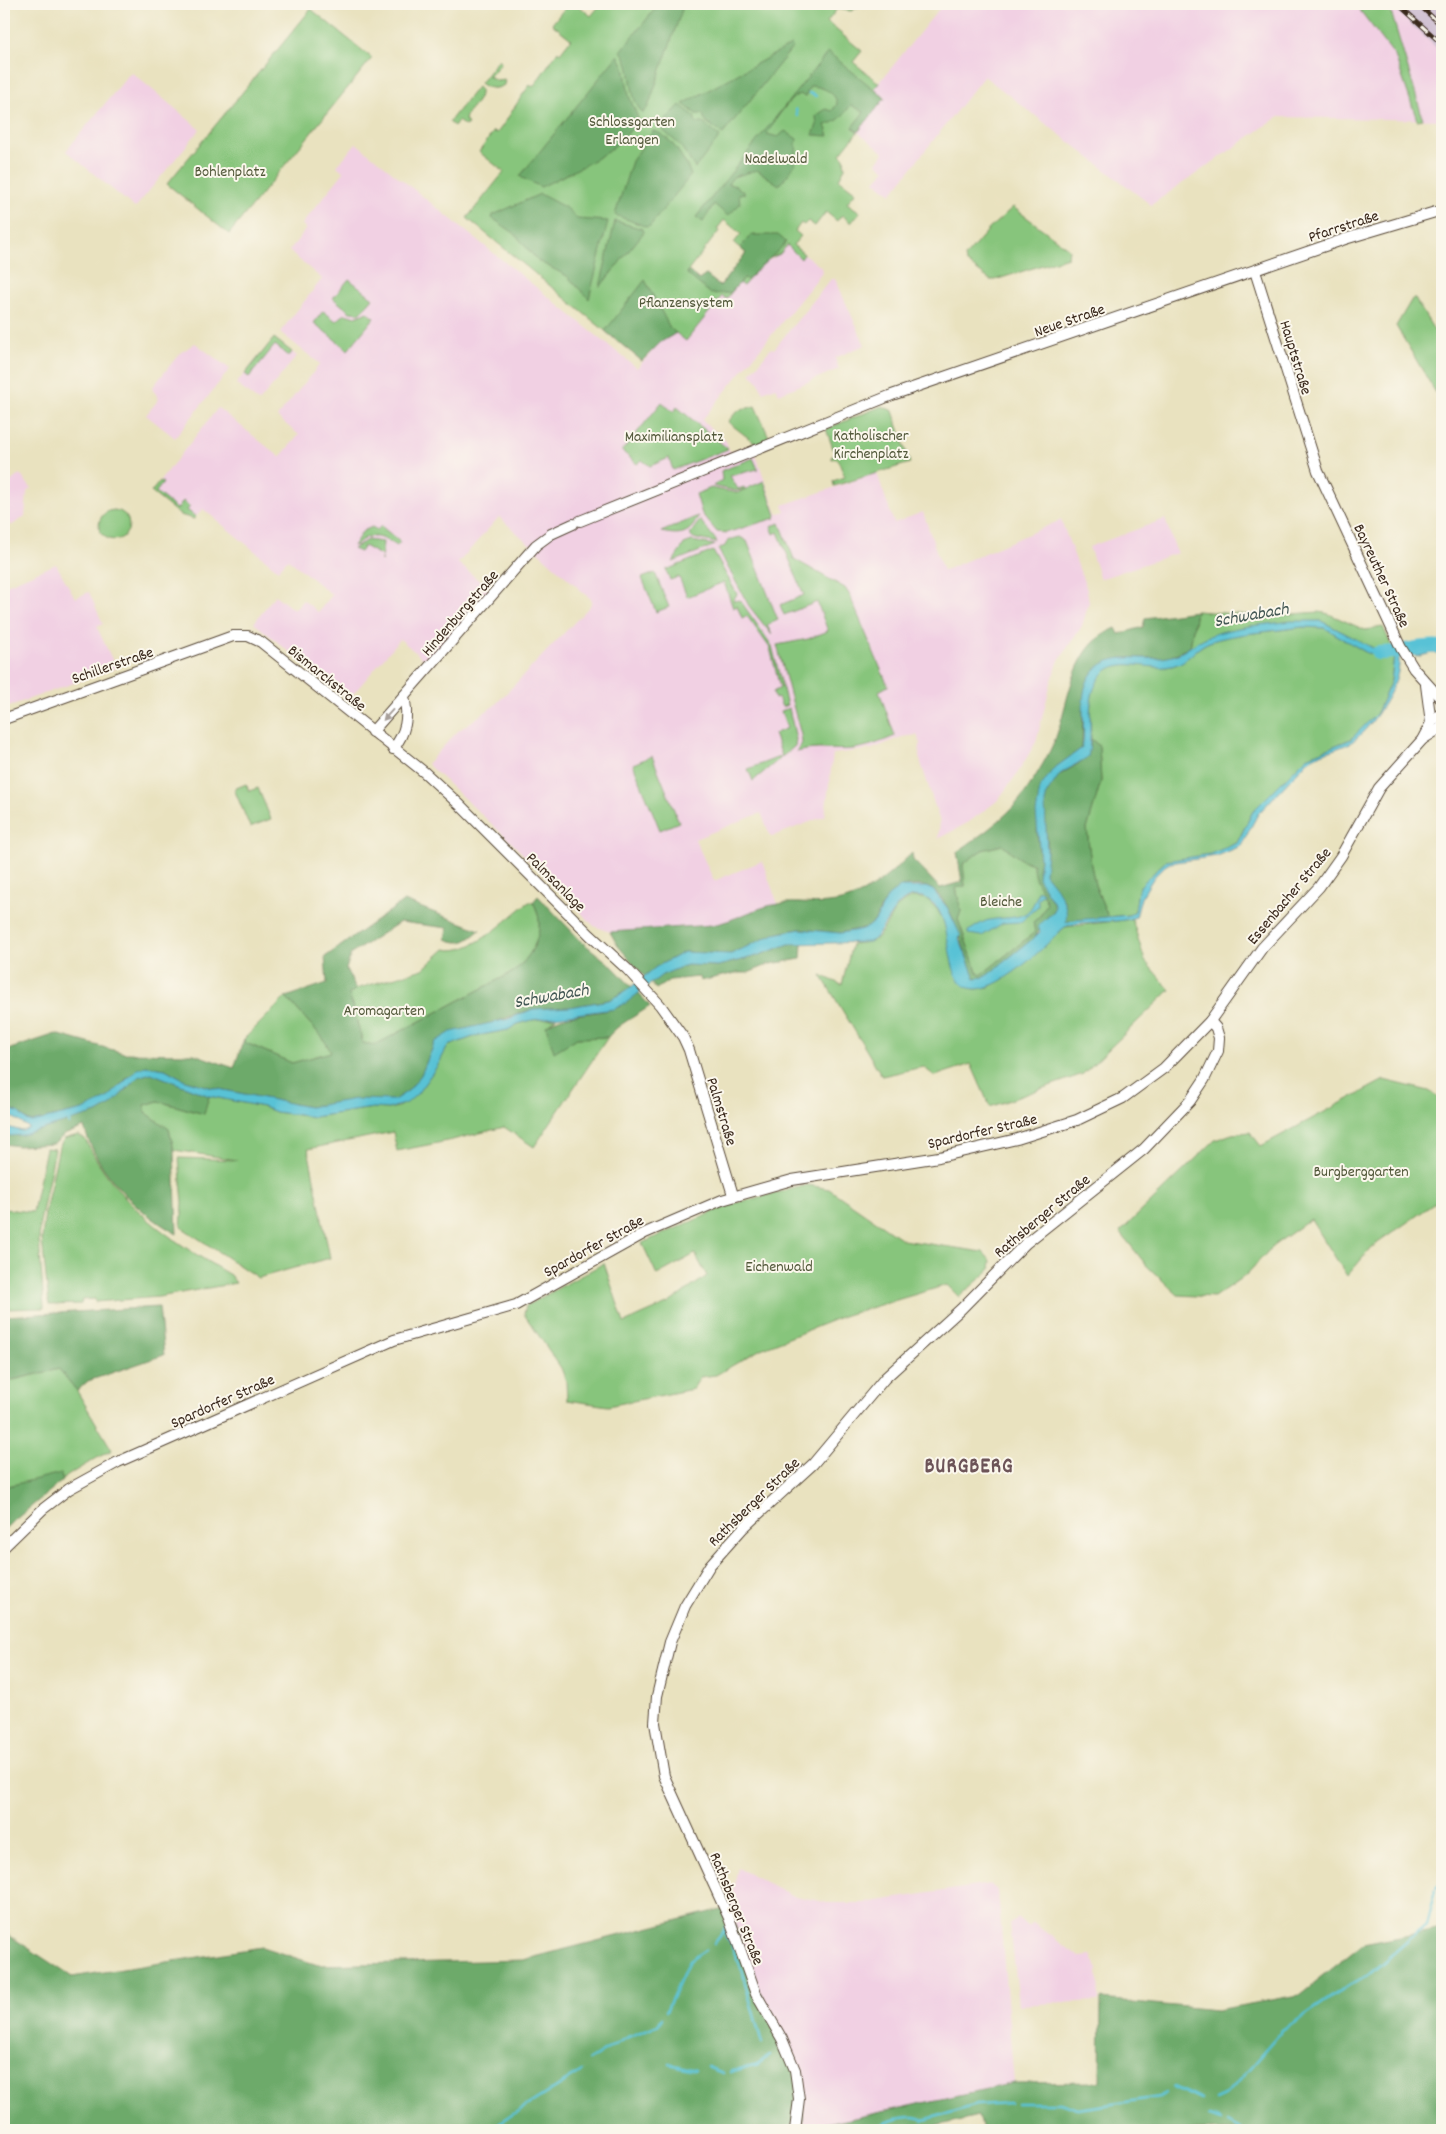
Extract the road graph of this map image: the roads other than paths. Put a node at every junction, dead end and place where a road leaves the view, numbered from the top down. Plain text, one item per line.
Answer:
1 (1442, 210) edge
2 (1255, 270) junction
3 (1311, 453) joint
4 (536, 545) joint
5 (230, 638) joint
6 (1426, 684) junction
7 (404, 697) junction
8 (1442, 700) edge
9 (1442, 712) edge
10 (4, 719) edge
11 (1431, 723) junction
12 (1442, 727) edge
13 (372, 732) junction
14 (1422, 740) junction
15 (393, 749) junction
16 (402, 756) joint
17 (1210, 1021) junction
18 (683, 1037) joint
19 (734, 1195) junction
20 (4, 1547) edge
21 (795, 2130) edge

1 - 2 street, Pfarrstraße
2 - 3 street, Hauptstraße
2 - 4 street, Neue Straße
3 - 6 street, Bayreuther Straße
4 - 7 street, Hindenburgstraße
5 - 10 street, Schillerstraße
5 - 13 street, Bismarckstraße
6 - 8 street, Bayreuther Straße
6 - 11 street
7 -> 13 street, Hindenburgstraße
7 - 15 street
9 - 11 street, Essenbacher Straße
11 - 14 street, Essenbacher Straße
12 - 14 street, Essenbacher Straße
13 - 15 street, Bismarckstraße
14 - 17 street, Essenbacher Straße
15 - 16 street, Bismarckstraße
16 - 18 street, Palmsanlage
17 - 19 street, Spardorfer Straße
17 - 21 street, Rathsberger Straße
18 - 19 street, Palmstraße
19 - 20 street, Spardorfer Straße

